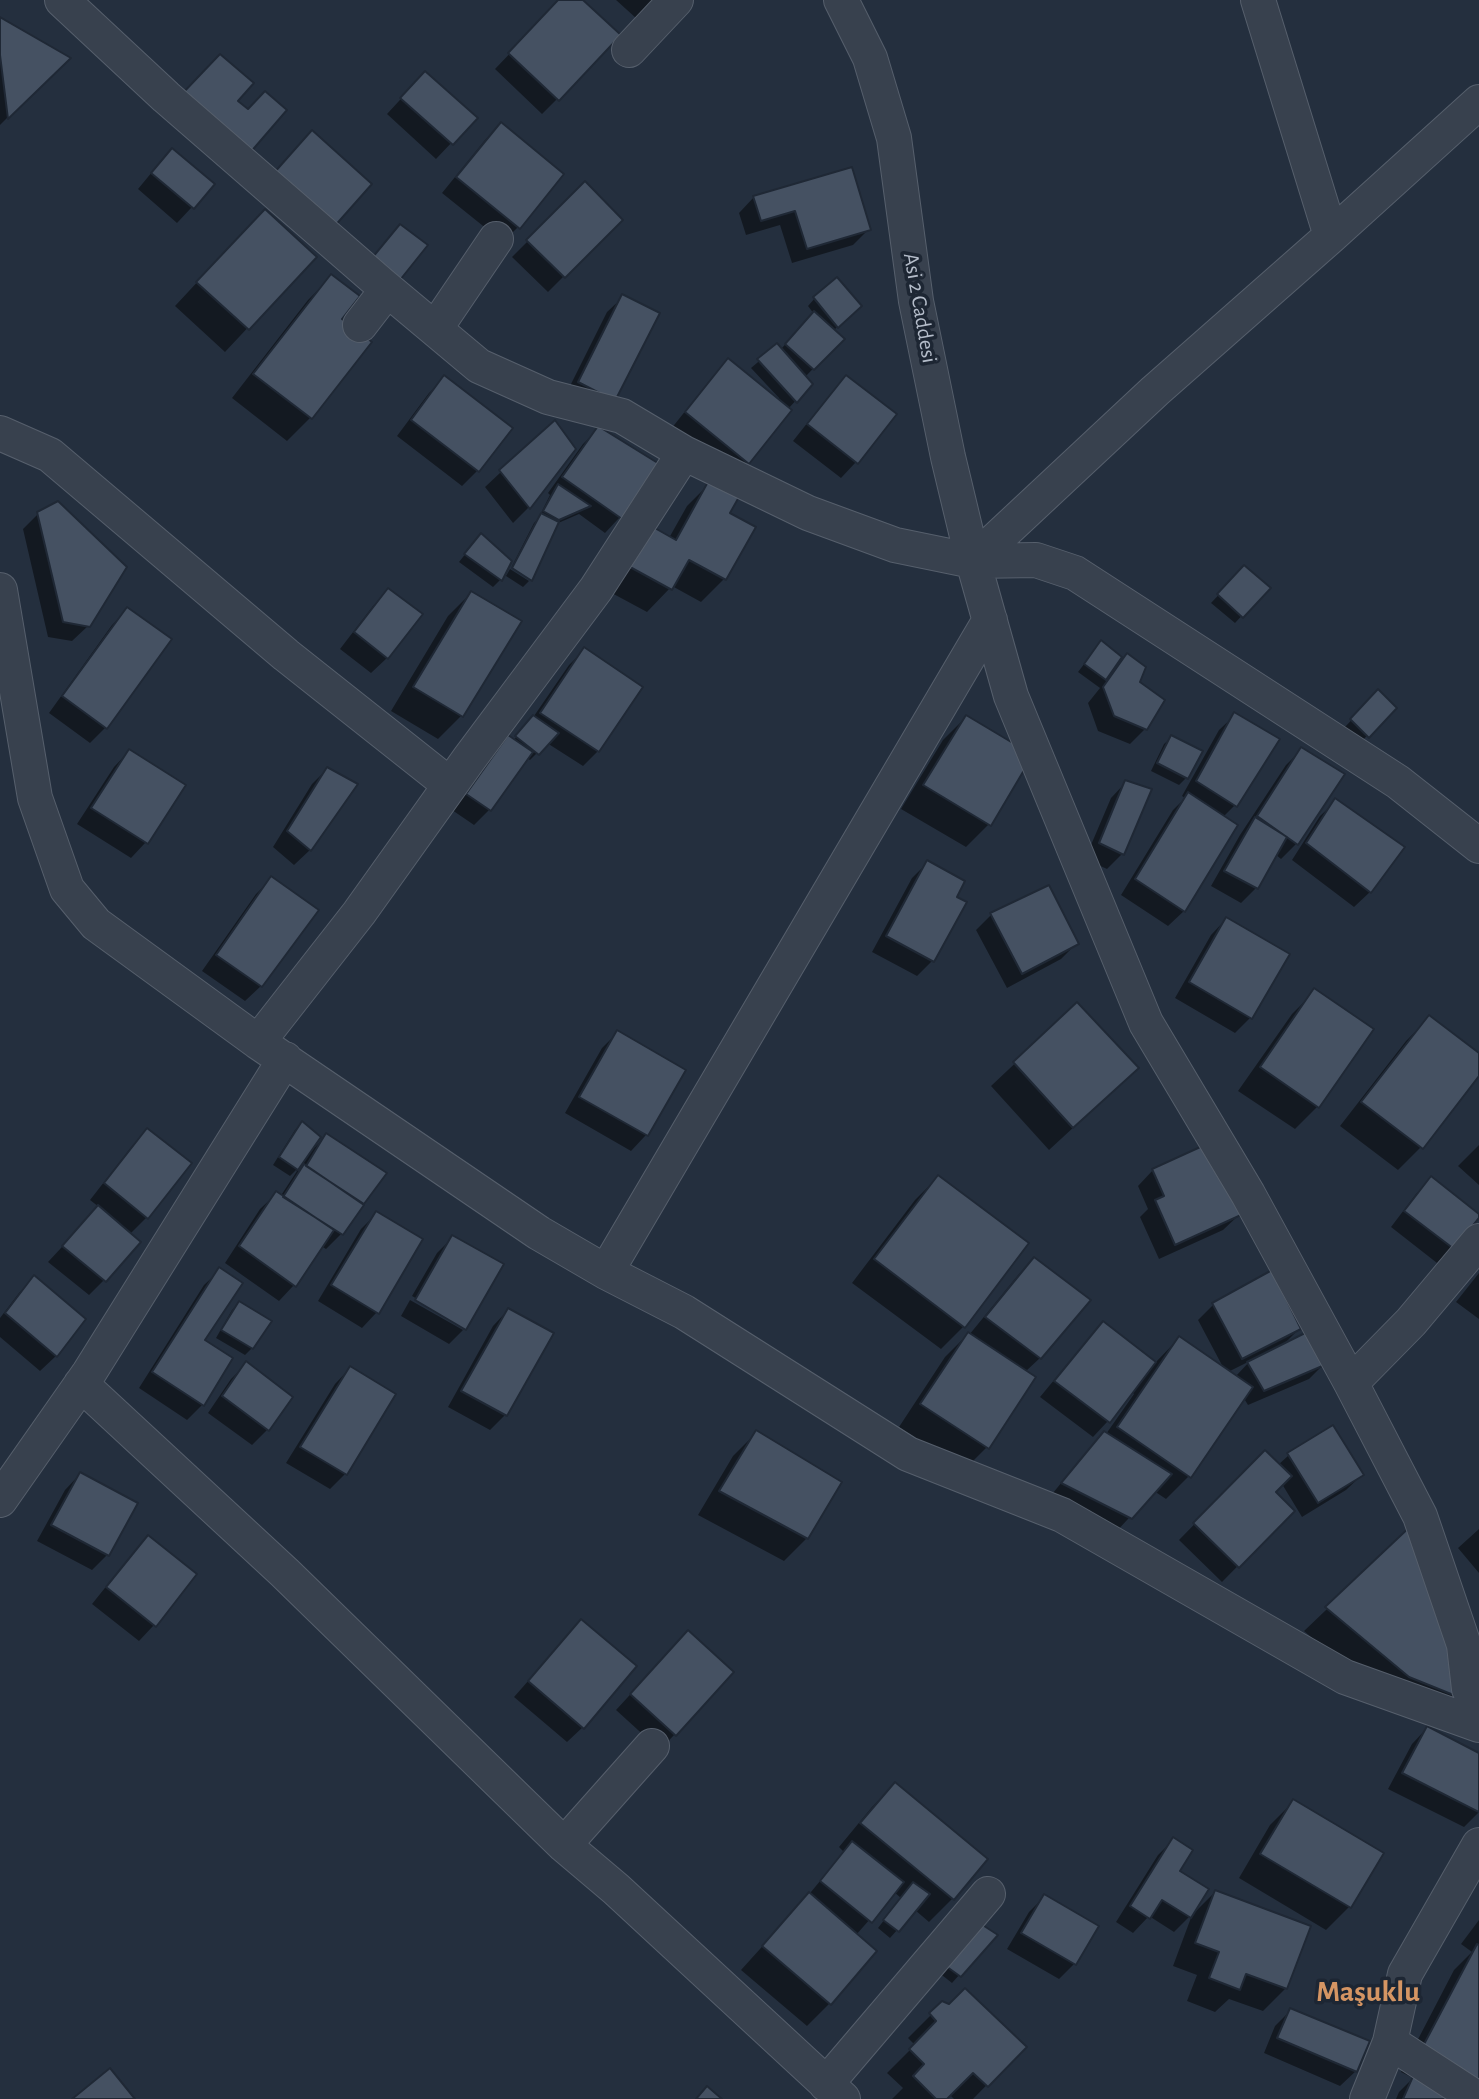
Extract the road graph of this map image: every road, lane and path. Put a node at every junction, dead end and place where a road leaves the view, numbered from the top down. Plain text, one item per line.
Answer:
1 (62, 0) edge
2 (676, 0) edge
3 (841, 0) edge
4 (1258, 0) edge
5 (629, 50) dead end
6 (1479, 102) edge
7 (1331, 236) junction
8 (496, 239) dead end
9 (387, 290) junction
10 (360, 325) dead end
11 (435, 329) junction
12 (0, 433) edge
13 (684, 453) junction
14 (973, 561) junction
15 (0, 590) edge
16 (990, 620) junction
17 (450, 785) junction
18 (1479, 846) edge
19 (271, 1050) junction
20 (1479, 1241) edge
21 (606, 1272) junction
22 (1351, 1383) junction
23 (81, 1384) junction
24 (0, 1500) edge
25 (1479, 1710) edge
26 (1479, 1725) edge
27 (652, 1746) dead end
28 (564, 1845) junction
29 (1479, 1845) edge
30 (988, 1894) dead end
31 (1390, 2042) junction
32 (835, 2092) edge
33 (1367, 2099) edge
34 (1478, 2099) edge

1 - 9 street
2 - 5 street
3 - 14 street, Asi 2 Caddesi
4 - 7 street
6 - 7 street
7 - 14 street
8 - 11 street
9 - 10 street
9 - 11 street
11 - 13 street
12 - 17 street
13 - 14 street
13 - 17 street
14 - 16 street, Asi 2 Caddesi
14 - 18 street
15 - 19 street
16 - 21 street
16 - 22 street, Asi 2 Caddesi
17 - 19 street
19 - 21 street
19 - 23 street
20 - 22 street
21 - 26 street
22 - 25 street, Asi 2 Caddesi
23 - 24 street
23 - 28 street
27 - 28 street
28 - 32 street
29 - 31 street
30 - 32 street
31 - 33 street
31 - 34 street

